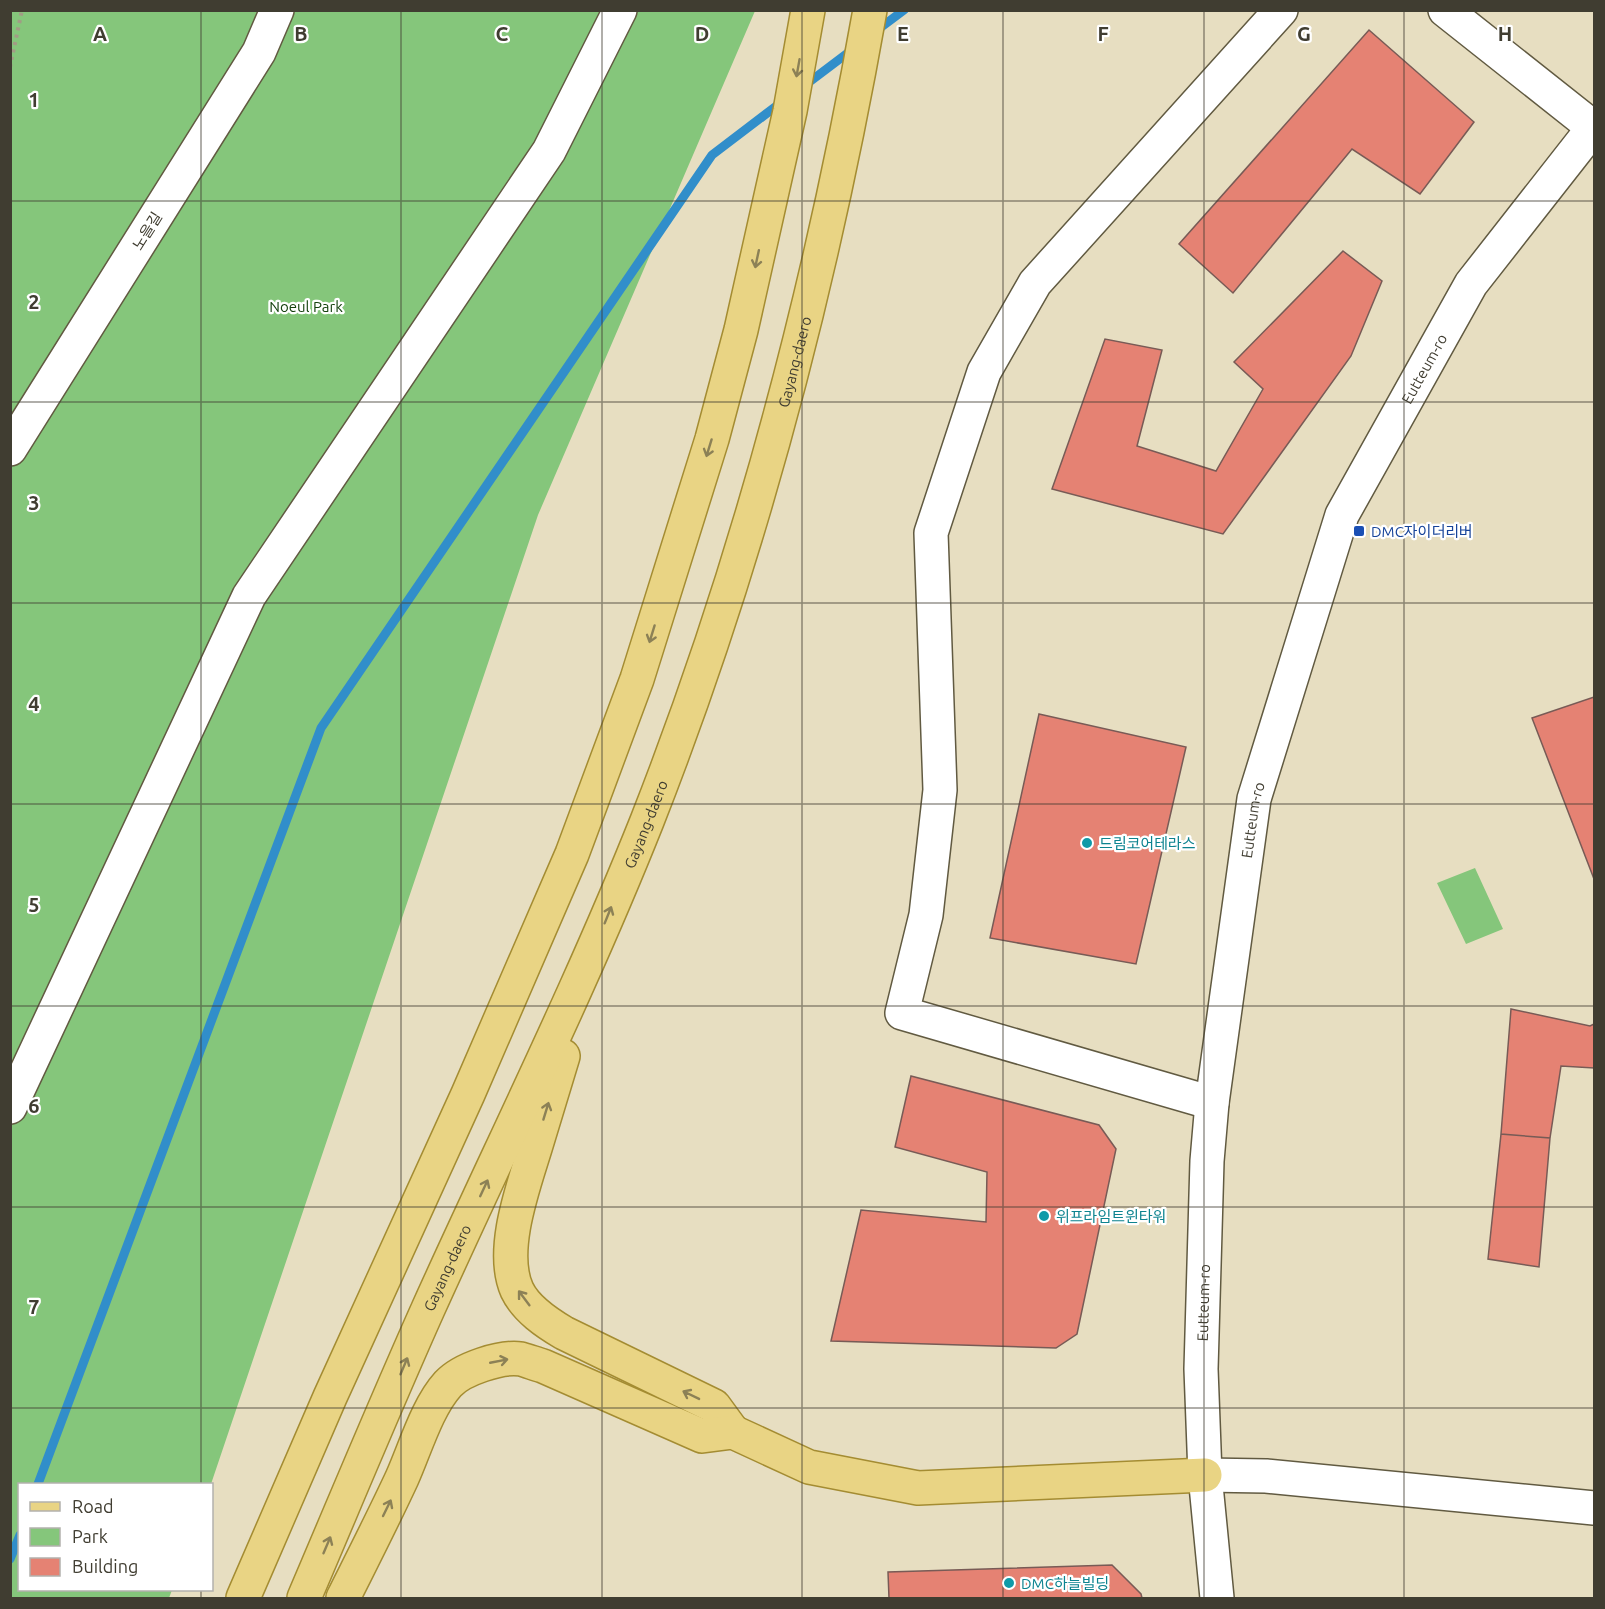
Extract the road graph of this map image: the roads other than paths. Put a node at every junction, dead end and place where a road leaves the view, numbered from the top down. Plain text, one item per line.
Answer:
1 (277, 10) edge
2 (620, 10) edge
3 (808, 10) edge
4 (870, 10) edge
5 (1281, 10) edge
6 (1445, 10) edge
7 (1594, 127) edge
8 (10, 449) edge
9 (595, 945) junction
10 (1212, 1103) junction
11 (10, 1107) edge
12 (739, 1435) junction
13 (1205, 1475) junction
14 (1594, 1508) edge
15 (243, 1599) edge
16 (304, 1599) edge
17 (343, 1599) edge
18 (1217, 1599) edge

1 - 8 street, 노을길
2 - 11 street
3 -> 15 main road
9 -> 4 main road, Gayang-daero
5 - 10 street
6 - 7 street
7 - 10 street, Eutteum-ro
12 -> 9 main road
16 -> 9 main road, Gayang-daero
10 - 13 street, Eutteum-ro
12 - 13 main road
17 -> 12 main road
13 - 14 street
13 - 18 street, Eutteum-ro

